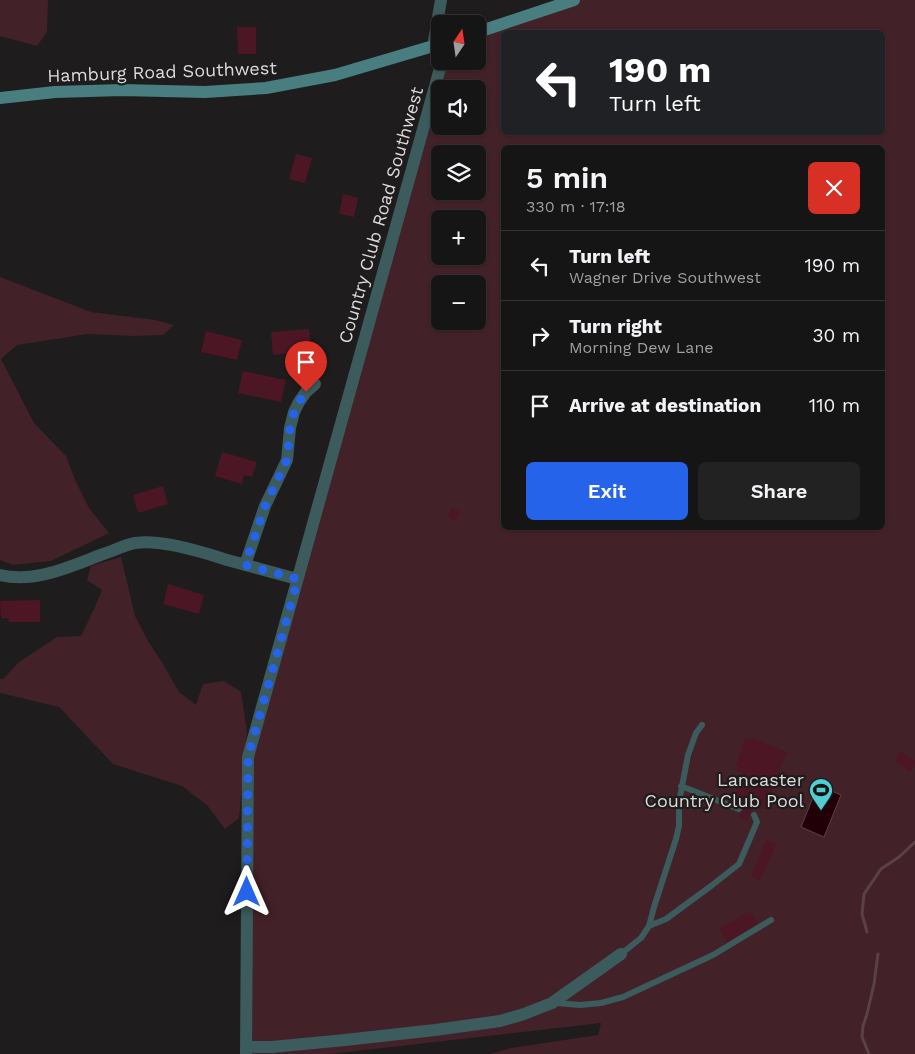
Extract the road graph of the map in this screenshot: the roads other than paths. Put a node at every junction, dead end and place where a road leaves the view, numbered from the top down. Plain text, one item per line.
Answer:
1 (441, 0) edge
2 (574, 0) edge
3 (439, 15) edge
4 (486, 29) edge
5 (431, 46) edge
6 (439, 70) edge
7 (0, 98) edge
8 (315, 384) dead end
9 (245, 565) junction
10 (0, 575) edge
11 (298, 579) junction
12 (702, 725) dead end
13 (681, 786) junction
14 (739, 809) dead end
15 (754, 815) dead end
16 (770, 920) dead end
17 (649, 926) junction
18 (622, 954) joint
19 (552, 1003) junction
20 (247, 1050) edge

1 - 3 street
2 - 4 street
5 - 7 street, Hamburg Road Southwest
6 - 11 street, Country Club Road Southwest
8 - 9 street
9 - 10 street
9 - 11 street
11 - 20 street, Country Club Road Southwest
12 - 13 lane
13 - 14 lane
13 - 17 lane
15 - 17 lane
16 - 19 lane
17 - 18 lane
18 - 19 street
19 - 20 street

